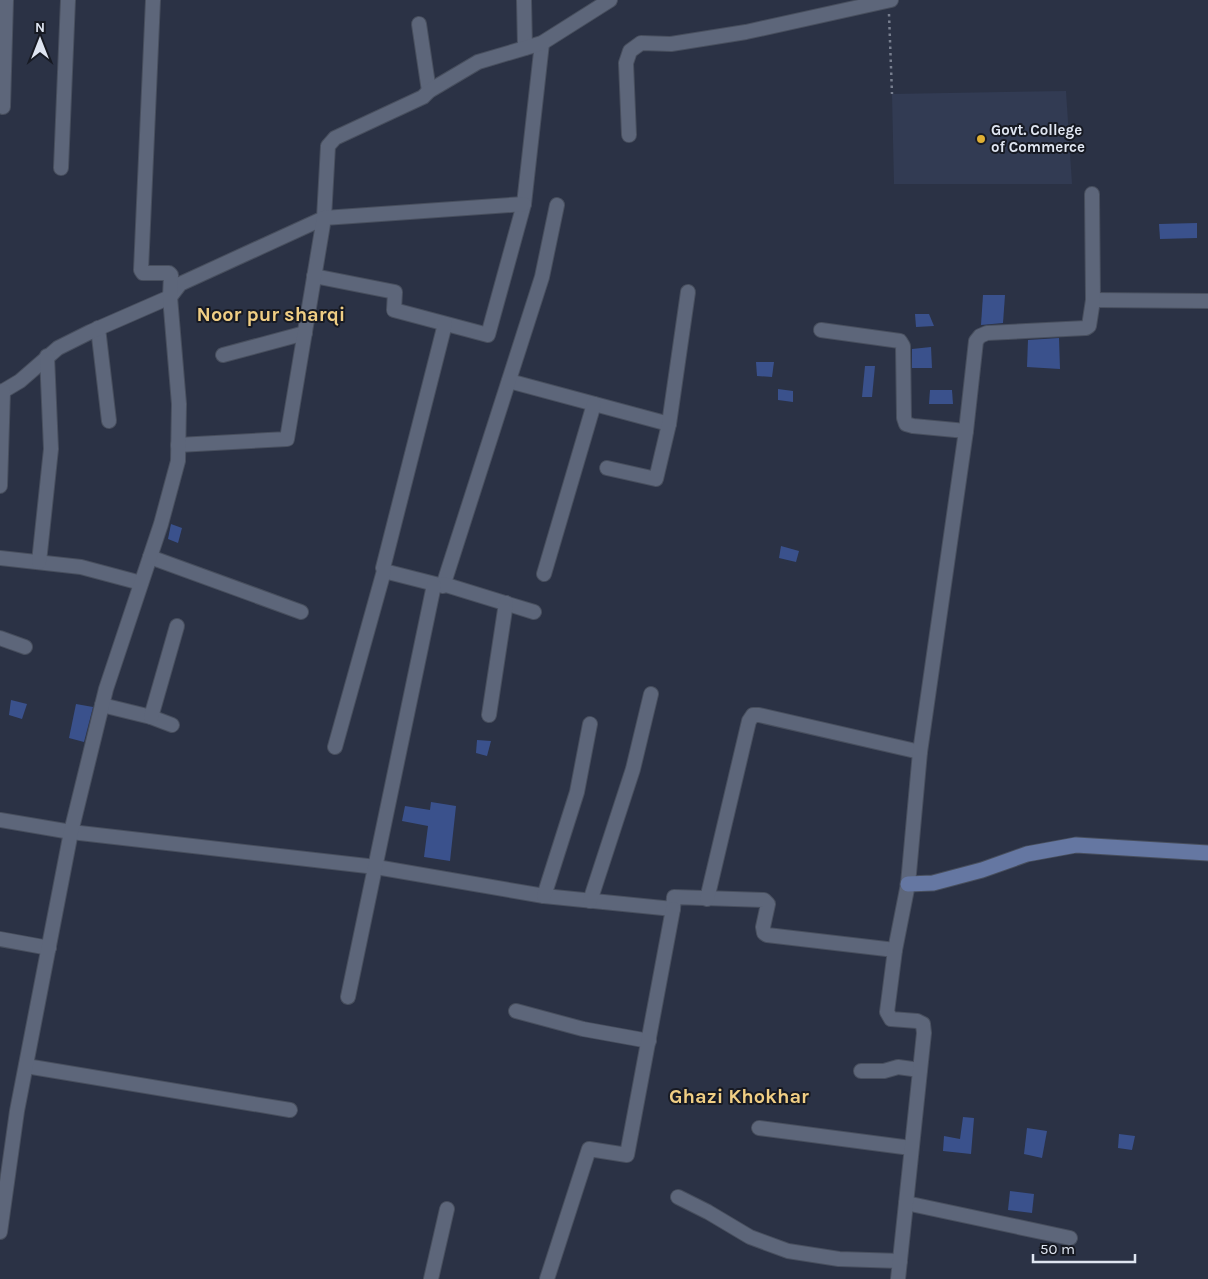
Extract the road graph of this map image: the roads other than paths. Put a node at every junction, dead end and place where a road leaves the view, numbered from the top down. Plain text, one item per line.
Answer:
1 (6, 0) edge
2 (68, 0) edge
3 (153, 0) edge
4 (524, 0) edge
5 (610, 0) edge
6 (890, 0) edge
7 (419, 24) dead end
8 (542, 43) junction
9 (525, 48) junction
10 (429, 91) junction
11 (3, 107) dead end
12 (628, 135) dead end
13 (61, 168) dead end
14 (1092, 194) dead end
15 (524, 204) junction
16 (557, 205) dead end
17 (324, 218) junction
18 (314, 276) junction
19 (688, 292) dead end
20 (170, 297) junction
21 (1093, 300) junction
22 (1208, 301) edge
23 (445, 324) junction
24 (98, 328) junction
25 (821, 330) dead end
26 (305, 333) junction
27 (223, 355) dead end
28 (47, 356) junction
29 (509, 381) junction
30 (1, 392) edge
31 (594, 404) junction
32 (109, 421) dead end
33 (669, 424) junction
34 (966, 431) junction
35 (178, 445) junction
36 (607, 468) dead end
37 (0, 486) edge
38 (150, 557) junction
39 (0, 558) edge
40 (39, 562) junction
41 (384, 571) junction
42 (544, 574) dead end
43 (141, 583) junction
44 (439, 585) junction
45 (506, 603) junction
46 (301, 612) dead end
47 (534, 612) dead end
48 (176, 626) dead end
49 (0, 638) edge
50 (25, 647) dead end
51 (651, 694) dead end
52 (102, 704) junction
53 (489, 715) dead end
54 (151, 717) junction
55 (590, 724) dead end
56 (172, 725) dead end
57 (336, 747) dead end
58 (920, 752) junction
59 (0, 820) edge
60 (71, 832) junction
61 (1208, 853) edge
62 (376, 867) junction
63 (908, 884) junction
64 (544, 896) junction
65 (707, 899) junction
66 (590, 901) junction
67 (673, 909) junction
68 (0, 939) edge
69 (48, 948) junction
70 (895, 950) junction
71 (348, 997) dead end
72 (516, 1011) dead end
73 (649, 1041) junction
74 (26, 1066) junction
75 (920, 1070) junction
76 (861, 1071) dead end
77 (290, 1110) dead end
78 (759, 1128) dead end
79 (912, 1148) junction
80 (678, 1197) dead end
81 (906, 1203) junction
82 (447, 1209) dead end
83 (0, 1232) edge
84 (1070, 1238) dead end
85 (900, 1261) junction
86 (430, 1279) edge
87 (547, 1279) edge
88 (898, 1279) edge

1 - 11 street
2 - 13 street
3 - 20 street
4 - 9 street
5 - 8 street
6 - 12 street
7 - 10 street
8 - 9 street
8 - 15 street
9 - 10 street
10 - 17 street
14 - 21 street
15 - 17 street
15 - 23 street
16 - 29 street
17 - 18 street
17 - 20 street
18 - 23 street
18 - 26 street
19 - 33 street
20 - 24 street
20 - 35 street
21 - 22 street
21 - 34 street
23 - 41 street
24 - 28 street
24 - 32 street
25 - 34 street
26 - 27 street
26 - 35 street
28 - 30 street
28 - 40 street
29 - 31 street
29 - 44 street
30 - 37 street
31 - 33 street
31 - 42 street
33 - 36 street
34 - 58 street
35 - 38 street
38 - 43 street
38 - 46 street
39 - 40 street
40 - 43 street
41 - 44 street
41 - 57 street
43 - 52 street
44 - 45 street
44 - 62 street
45 - 47 street
45 - 53 street
48 - 54 street
49 - 50 street
51 - 66 street
52 - 54 street
52 - 60 street
54 - 56 street
55 - 64 street
58 - 63 street
58 - 65 street
59 - 60 street
60 - 62 street
60 - 69 street
61 - 63 street
62 - 64 street
62 - 71 street
63 - 70 street
64 - 66 street
65 - 67 street
65 - 70 street
66 - 67 street
67 - 73 street
68 - 69 street
69 - 74 street
70 - 75 street
72 - 73 street
73 - 87 street
74 - 77 street
74 - 83 street
75 - 76 street
75 - 79 street
78 - 79 street
79 - 81 street
80 - 85 street
81 - 84 street
81 - 85 street
82 - 86 street
85 - 88 street

